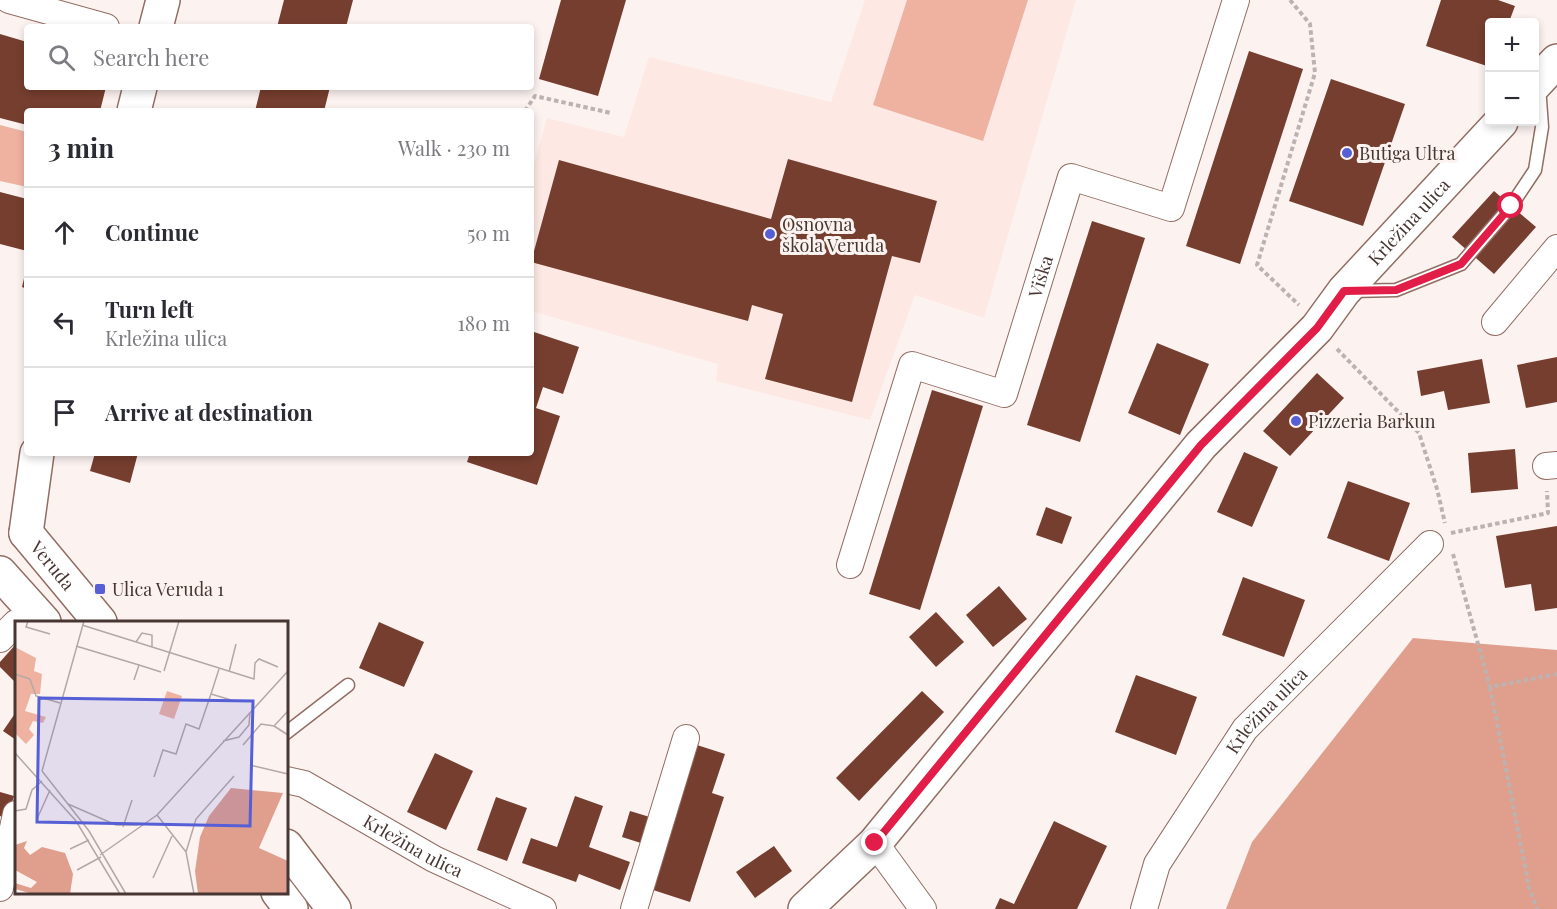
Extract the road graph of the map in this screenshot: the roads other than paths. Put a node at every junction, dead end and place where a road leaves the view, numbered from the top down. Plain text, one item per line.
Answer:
1 (9, 0) edge
2 (163, 0) edge
3 (1236, 0) edge
4 (95, 24) edge
5 (157, 24) edge
6 (1543, 76) edge
7 (139, 90) edge
8 (135, 108) edge
9 (1497, 126) edge
10 (1557, 248) edge
11 (1344, 291) junction
12 (1495, 322) dead end
13 (36, 456) edge
14 (13, 543) edge
15 (1440, 544) road end
16 (850, 565) dead end
17 (0, 573) edge
18 (27, 619) edge
19 (99, 621) edge
20 (15, 628) edge
21 (0, 639) edge
22 (348, 685) dead end
23 (288, 731) edge
24 (687, 738) dead end
25 (288, 780) edge
26 (15, 819) edge
27 (875, 843) junction
28 (288, 849) edge
29 (0, 888) edge
30 (280, 894) edge
31 (291, 909) edge
32 (334, 909) edge
33 (543, 909) edge
34 (634, 909) edge
35 (805, 909) edge
36 (923, 909) edge
37 (1144, 909) edge

1 - 4 street
2 - 5 street
3 - 16 street, Viška
6 - 11 lane
7 - 8 street
9 - 11 street, Krležina ulica
10 - 12 street
11 - 27 street, Krležina ulica
13 - 14 street
14 - 19 street, Veruda
15 - 37 street, Krležina ulica
17 - 18 street
20 - 21 street
22 - 23 lane
24 - 34 street
25 - 33 street, Krležina ulica
26 - 29 street
27 - 35 street, Krležina ulica
27 - 36 street
28 - 32 street
30 - 31 street

